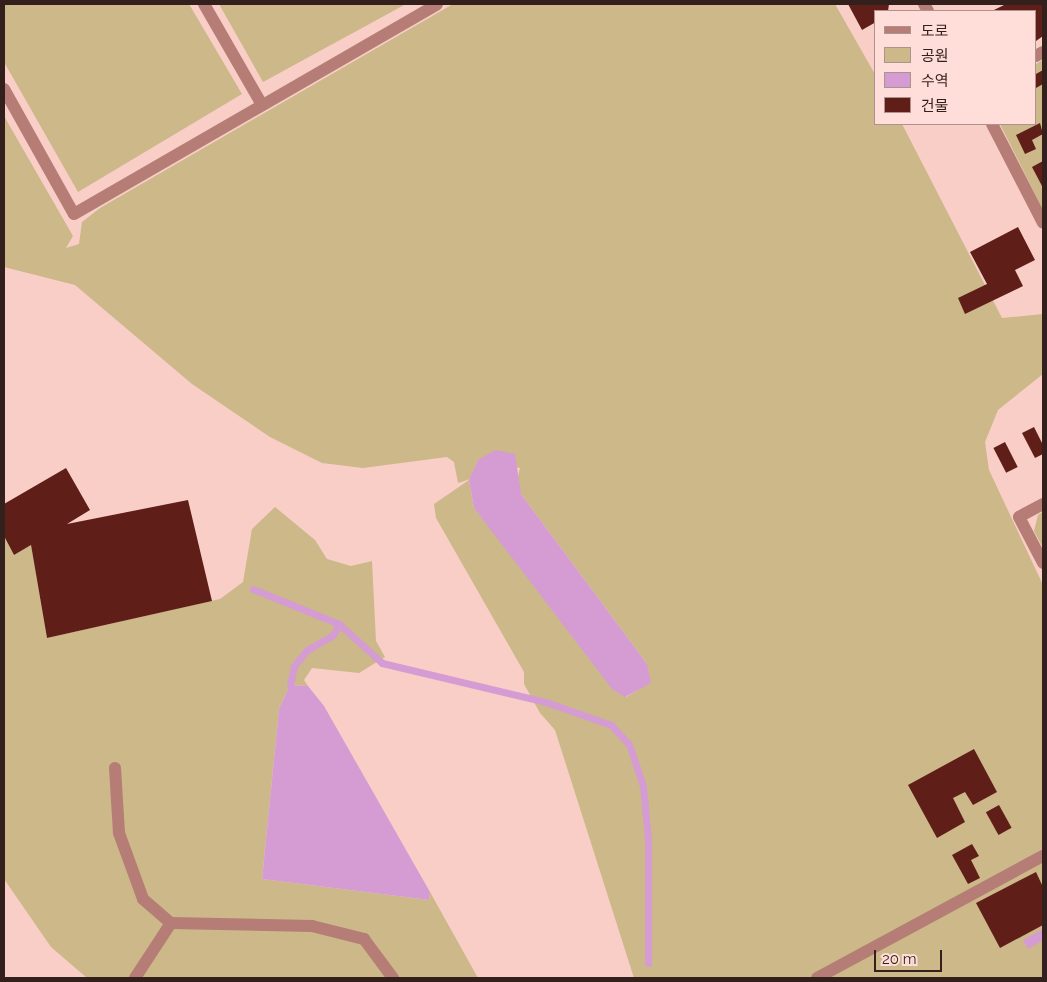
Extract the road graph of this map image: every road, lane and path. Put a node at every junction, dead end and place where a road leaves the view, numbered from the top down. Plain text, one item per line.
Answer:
1 (204, 4) edge
2 (437, 4) edge
3 (4, 89) edge
4 (261, 103) junction
5 (993, 125) edge
6 (1043, 223) edge
7 (1043, 504) edge
8 (1043, 563) edge
9 (115, 768) dead end
10 (1043, 856) edge
11 (170, 923) junction
12 (824, 977) edge
13 (135, 978) edge
14 (393, 978) edge

1 - 4 lane
2 - 4 lane
3 - 4 lane
5 - 6 lane
7 - 8 lane
9 - 11 lane
10 - 12 lane
11 - 13 lane
11 - 14 lane

